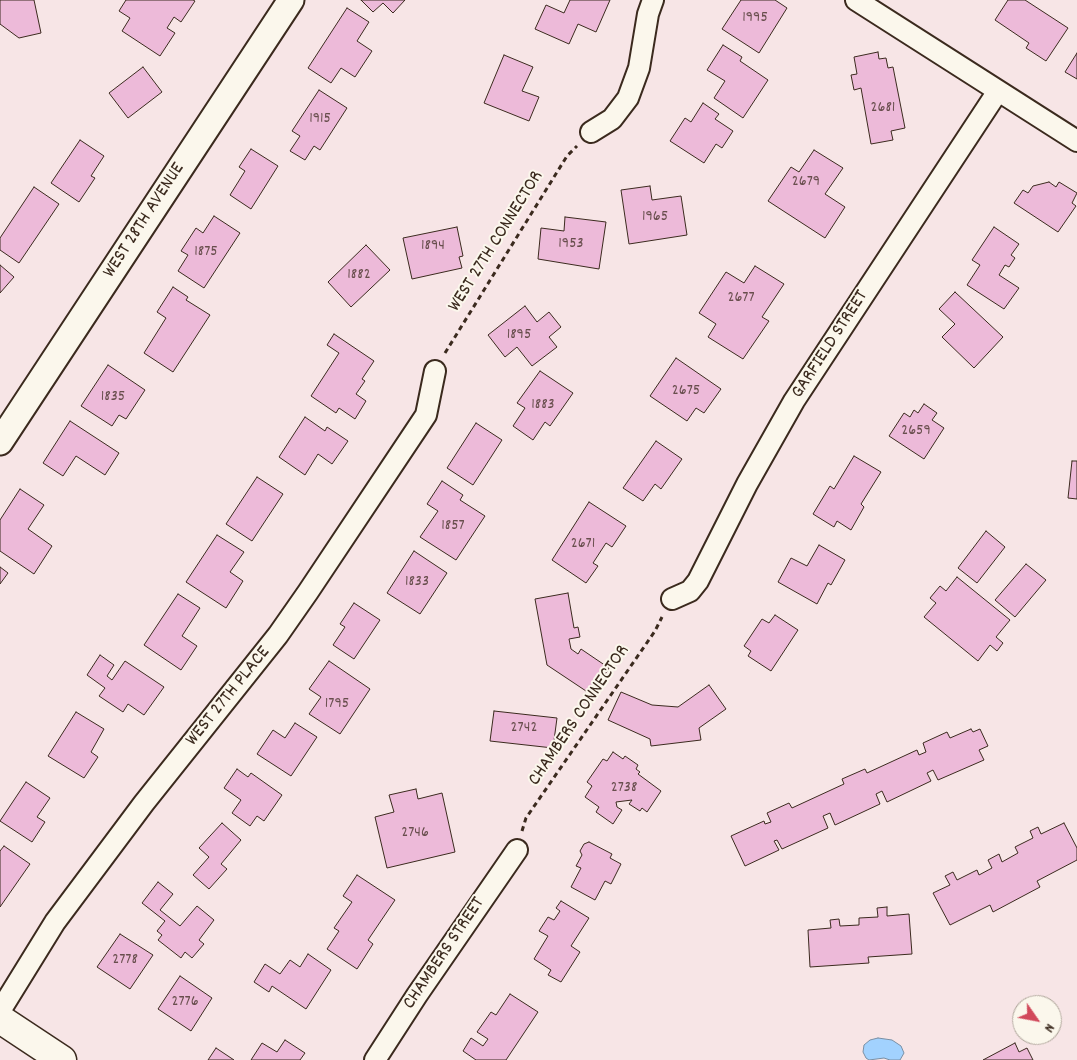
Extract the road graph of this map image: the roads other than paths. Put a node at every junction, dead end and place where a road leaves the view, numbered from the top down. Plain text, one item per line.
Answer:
1 (291, 0) edge
2 (654, 0) edge
3 (856, 0) edge
4 (998, 91) junction
5 (591, 132) road end
6 (1077, 141) edge
7 (435, 371) road end
8 (0, 442) edge
9 (672, 599) road end
10 (517, 850) road end
11 (0, 1011) edge
12 (0, 1019) edge
13 (62, 1060) edge
14 (375, 1060) edge

1 - 8 street, WEST 28TH AVENUE
2 - 5 street
3 - 4 street
4 - 6 street
4 - 9 street, GARFIELD STREET
7 - 11 street, WEST 27TH PLACE
10 - 14 street, CHAMBERS STREET
12 - 13 main road

